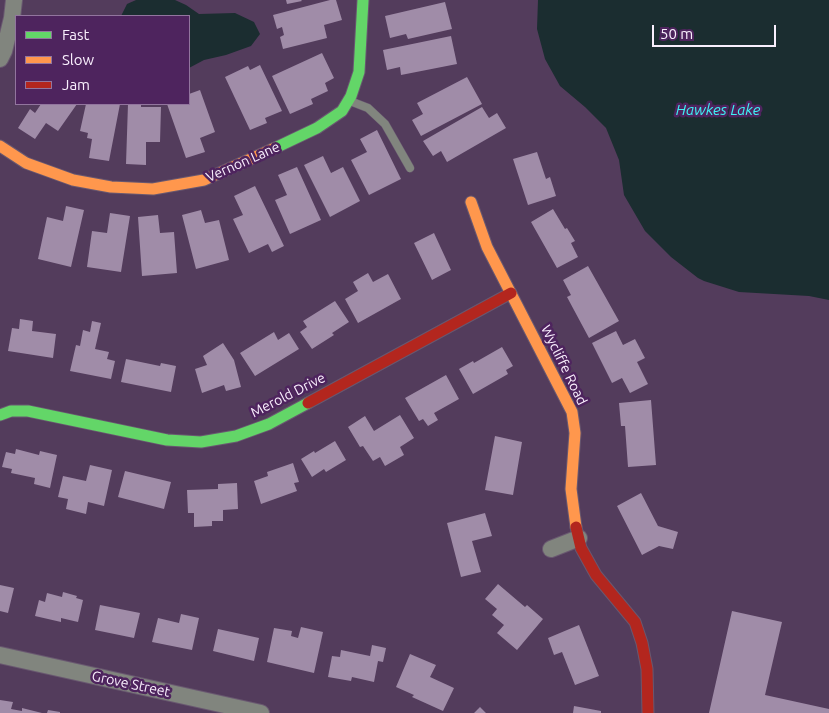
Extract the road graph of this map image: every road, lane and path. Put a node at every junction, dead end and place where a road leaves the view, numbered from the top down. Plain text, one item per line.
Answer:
1 (14, 0) edge
2 (363, 0) edge
3 (0, 59) edge
4 (348, 101) junction
5 (0, 146) edge
6 (410, 168) dead end
7 (471, 202) dead end
8 (511, 293) junction
9 (0, 415) edge
10 (579, 538) junction
11 (552, 550) dead end
12 (0, 655) edge
13 (261, 713) edge
14 (648, 713) edge

1 - 3 street
2 - 4 street, Vernon Lane
4 - 5 street, Vernon Lane
4 - 6 lane
7 - 8 street, Wycliffe Road
8 - 9 street, Merold Drive
8 - 10 street, Wycliffe Road
10 - 11 street
10 - 14 street, Wycliffe Road
12 - 13 street, Grove Street

